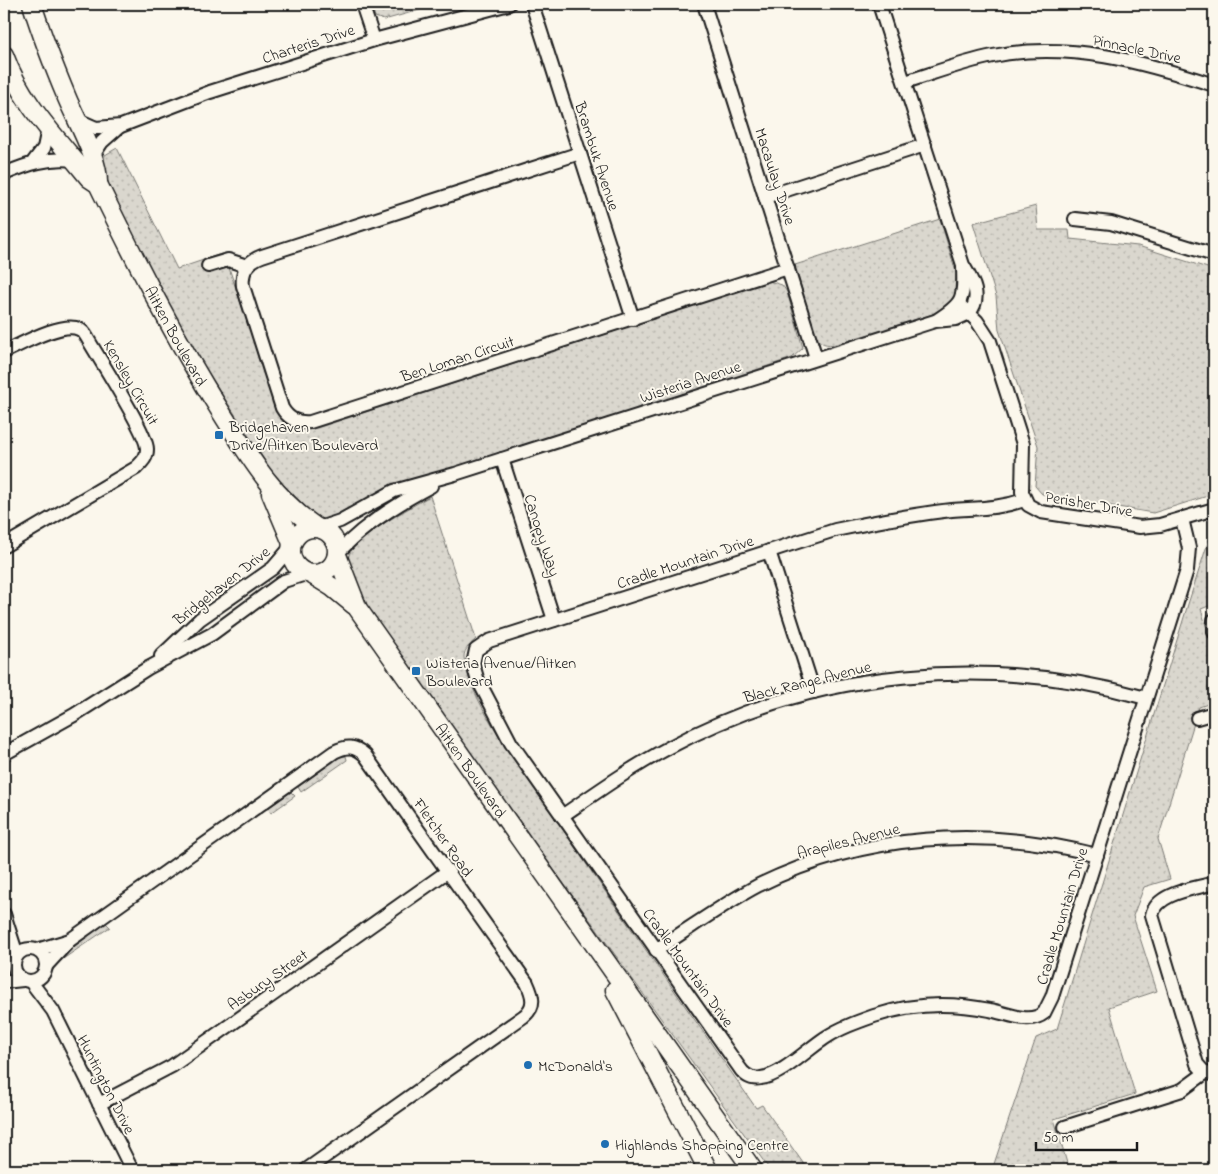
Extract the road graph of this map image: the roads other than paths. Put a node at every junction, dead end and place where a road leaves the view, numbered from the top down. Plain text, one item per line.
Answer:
1 (32, 4) edge
2 (362, 4) edge
3 (509, 4) edge
4 (532, 4) edge
5 (704, 4) edge
6 (879, 4) edge
7 (374, 40) junction
8 (4, 55) edge
9 (905, 82) junction
10 (1214, 85) edge
11 (76, 119) junction
12 (120, 126) junction
13 (48, 129) junction
14 (925, 145) junction
15 (580, 153) junction
16 (92, 157) junction
17 (74, 160) junction
18 (34, 161) junction
19 (4, 174) edge
20 (98, 184) junction
21 (765, 197) junction
22 (1076, 219) dead end
23 (1214, 255) edge
24 (963, 265) junction
25 (208, 266) dead end
26 (246, 266) junction
27 (788, 268) junction
28 (959, 304) junction
29 (969, 314) junction
30 (633, 319) junction
31 (935, 321) junction
32 (4, 352) edge
33 (816, 358) junction
34 (502, 460) junction
35 (456, 474) junction
36 (266, 481) junction
37 (1024, 500) junction
38 (1214, 509) edge
39 (1182, 519) junction
40 (318, 528) junction
41 (292, 545) junction
42 (4, 546) edge
43 (769, 551) junction
44 (337, 555) junction
45 (310, 573) junction
46 (358, 609) junction
47 (554, 620) junction
48 (1214, 620) edge
49 (1214, 632) edge
50 (148, 668) junction
51 (814, 692) junction
52 (1146, 698) junction
53 (1214, 713) edge
54 (1197, 718) dead end
55 (4, 754) edge
56 (562, 816) junction
57 (1097, 855) junction
58 (448, 871) junction
59 (1214, 883) edge
60 (6, 918) edge
61 (585, 932) junction
62 (70, 940) junction
63 (35, 950) junction
64 (656, 950) junction
65 (11, 965) edge
66 (45, 970) junction
67 (27, 981) junction
68 (4, 982) edge
69 (53, 1012) junction
70 (1210, 1073) edge
71 (99, 1104) junction
72 (1065, 1127) dead end
73 (752, 1168) edge
74 (132, 1170) edge
75 (306, 1170) edge
76 (708, 1170) edge

1 - 11 main road, Aitken Boulevard
2 - 7 street
3 - 7 street, Charteris Drive
4 - 15 street, Brambuk Avenue
5 - 21 street, Macaulay Drive
6 - 9 street
7 - 12 street, Charteris Drive
8 - 13 main road, Aitken Boulevard
9 - 10 street, Pinnacle Drive
9 - 14 street
11 - 12 street
11 - 16 main road, Aitken Boulevard
12 - 16 street
13 - 17 main road, Aitken Boulevard
13 - 18 street
14 - 21 street
14 - 24 street
15 - 26 street
15 - 30 street, Brambuk Avenue
16 - 20 main road, Aitken Boulevard
17 - 18 street
17 - 20 main road, Aitken Boulevard
18 - 19 street
20 - 36 main road, Aitken Boulevard
21 - 27 street, Macaulay Drive
22 - 23 street
24 - 28 street
24 - 29 street
25 - 26 street
26 - 30 street, Ben Loman Circuit
27 - 30 street, Ben Loman Circuit
27 - 33 street, Macaulay Drive
28 - 29 street, Perisher Drive
28 - 31 street, Wisteria Avenue
29 - 31 street, Wisteria Avenue
29 - 37 street, Perisher Drive
31 - 33 street, Wisteria Avenue
32 - 42 street, Kensley Circuit
33 - 34 street, Wisteria Avenue
34 - 35 street, Wisteria Avenue
34 - 47 street, Canopy Way
35 - 40 street, Wisteria Avenue
35 - 44 street, Wisteria Avenue
36 - 40 main road, Aitken Boulevard
36 - 41 main road, Aitken Boulevard
37 - 39 street, Perisher Drive
37 - 43 street, Cradle Mountain Drive
38 - 39 street, Perisher Drive
39 - 52 street, Cradle Mountain Drive
40 - 41 main road
40 - 44 main road
41 - 45 main road
41 - 50 street, Bridgehaven Drive
43 - 47 street, Cradle Mountain Drive
43 - 51 street
44 - 45 main road
44 - 46 main road, Aitken Boulevard
45 - 46 main road, Aitken Boulevard
45 - 50 street, Bridgehaven Drive
46 - 61 main road, Aitken Boulevard
47 - 56 street, Cradle Mountain Drive
48 - 49 street
50 - 55 street, Bridgehaven Drive
51 - 52 street, Black Range Avenue
51 - 56 street, Black Range Avenue
52 - 57 street, Cradle Mountain Drive
53 - 54 street
56 - 64 street, Cradle Mountain Drive
57 - 64 street, Arapiles Avenue
57 - 64 street, Cradle Mountain Drive
58 - 62 street, Fletcher Road
58 - 71 street, Asbury Street
58 - 75 street, Fletcher Road
59 - 70 street
60 - 63 street
60 - 65 street
61 - 73 main road, Aitken Boulevard
61 - 76 main road, Aitken Boulevard
62 - 63 street, Fletcher Road
62 - 66 street, Fletcher Road
63 - 65 street
63 - 66 street
65 - 67 street
66 - 67 street
66 - 69 street, Huntington Drive
67 - 68 street
67 - 69 street, Huntington Drive
69 - 71 street, Huntington Drive
70 - 72 street
71 - 74 street, Huntington Drive

